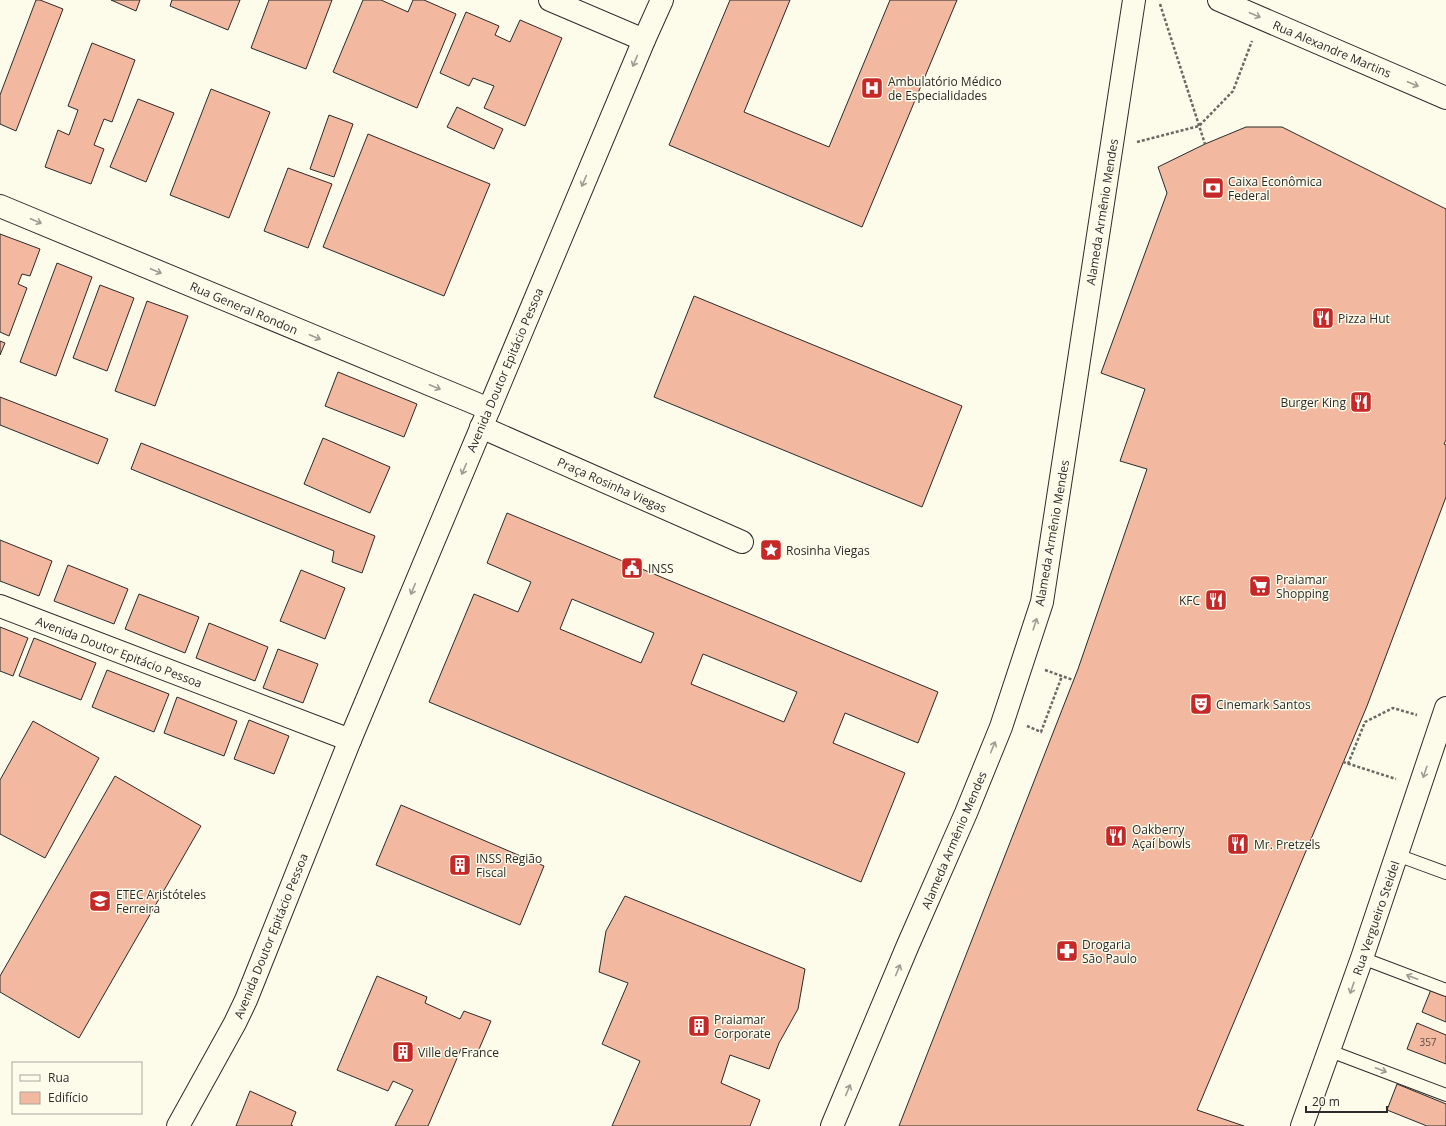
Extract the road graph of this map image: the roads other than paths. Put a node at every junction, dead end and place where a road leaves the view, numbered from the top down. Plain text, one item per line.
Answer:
1 (550, 0) edge
2 (662, 0) edge
3 (1134, 0) edge
4 (1219, 0) edge
5 (644, 40) junction
6 (1446, 98) edge
7 (0, 206) edge
8 (485, 418) junction
9 (742, 542) dead end
10 (0, 606) edge
11 (1446, 708) edge
12 (350, 740) junction
13 (1441, 744) edge
14 (1397, 855) junction
15 (1446, 873) edge
16 (1362, 958) junction
17 (1446, 990) edge
18 (1330, 1051) junction
19 (1446, 1095) edge
20 (178, 1126) edge
21 (832, 1126) edge
22 (1302, 1126) edge

1 - 5 main road
2 - 5 main road, Avenida Doutor Epitácio Pessoa
21 -> 3 main road, Alameda Armênio Mendes
4 -> 6 main road, Rua Alexandre Martins
5 -> 8 main road, Avenida Doutor Epitácio Pessoa
7 -> 8 main road, Rua General Rondon
8 - 9 main road, Praça Rosinha Viegas
8 -> 12 main road, Avenida Doutor Epitácio Pessoa
10 - 12 main road, Avenida Doutor Epitácio Pessoa
11 - 13 main road, Rua Vergueiro Steidel
12 - 20 main road, Avenida Doutor Epitácio Pessoa
13 -> 14 main road, Rua Vergueiro Steidel
14 - 15 lane
14 - 16 main road, Rua Vergueiro Steidel
17 -> 16 lane
16 -> 18 main road, Rua Vergueiro Steidel
18 -> 19 lane
18 - 22 main road, Rua Vergueiro Steidel

